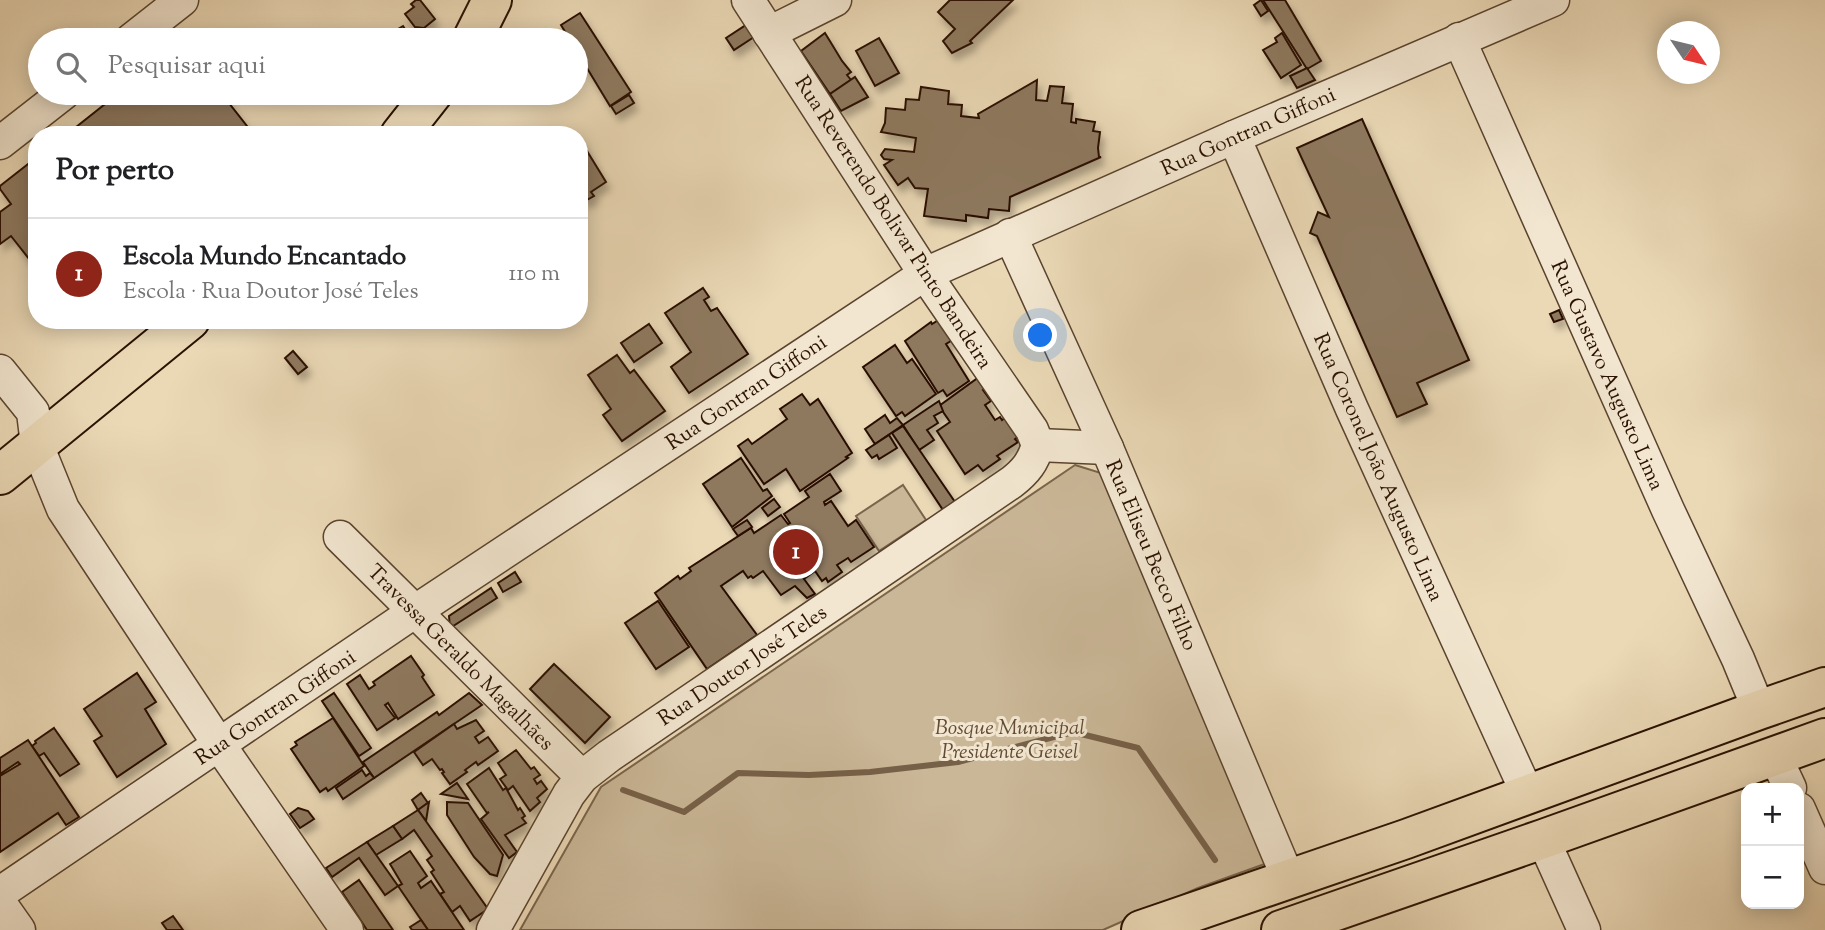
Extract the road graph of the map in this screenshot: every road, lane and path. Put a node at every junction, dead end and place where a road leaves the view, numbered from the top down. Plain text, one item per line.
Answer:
1 (182, 0) edge
2 (492, 0) edge
3 (748, 0) edge
4 (835, 0) edge
5 (1553, 0) edge
6 (146, 28) edge
7 (478, 28) edge
8 (769, 33) junction
9 (1459, 39) junction
10 (49, 105) edge
11 (424, 105) edge
12 (407, 126) edge
13 (1234, 137) junction
14 (0, 143) edge
15 (1010, 235) junction
16 (925, 274) junction
17 (179, 329) edge
18 (0, 371) edge
19 (37, 445) junction
20 (1038, 445) junction
21 (1107, 448) junction
22 (0, 475) edge
23 (340, 537) dead end
24 (414, 612) junction
25 (1825, 687) edge
26 (1759, 709) junction
27 (1825, 738) edge
28 (220, 746) junction
29 (1782, 772) edge
30 (582, 777) junction
31 (1528, 795) junction
32 (1804, 820) edge
33 (1406, 839) junction
34 (1543, 839) junction
35 (1825, 868) edge
36 (1299, 875) junction
37 (1422, 881) junction
38 (0, 893) edge
39 (0, 903) edge
40 (1321, 915) junction
41 (19, 930) edge
42 (347, 930) edge
43 (493, 930) edge
44 (1141, 930) edge
45 (1281, 930) edge
46 (1584, 930) edge

1 - 6 street
2 - 7 main road
3 - 8 street, Rua Reverendo Bolivar Pinto Bandeira
4 - 8 street
5 - 9 street, Rua Gontran Giffoni
8 - 16 street, Rua Reverendo Bolivar Pinto Bandeira
9 - 13 street, Rua Gontran Giffoni
9 - 26 street, Rua Gustavo Augusto Lima
10 - 14 street
11 - 12 main road
13 - 15 street, Rua Gontran Giffoni
13 - 31 street, Rua Coronel João Augusto Lima
15 - 16 street, Rua Gontran Giffoni
15 - 21 street, Rua Eliseu Becco Filho
16 - 20 street, Rua Reverendo Bolivar Pinto Bandeira
16 - 24 street, Rua Gontran Giffoni
17 - 19 main road
18 - 19 street
19 - 22 main road
19 - 28 street
20 - 21 street
20 - 30 street, Rua Doutor José Teles
21 - 36 street, Rua Eliseu Becco Filho
23 - 24 street, Travessa Geraldo Magalhães
24 - 28 street, Rua Gontran Giffoni
24 - 30 street, Travessa Geraldo Magalhães
25 - 26 main road
26 - 31 main road
27 - 29 main road
28 - 38 street, Rua Gontran Giffoni
28 - 42 street
29 - 34 main road
30 - 43 street, Rua Doutor José Teles
31 - 33 main road
32 - 35 street
33 - 36 main road
33 - 37 main road
34 - 37 main road
34 - 46 street
36 - 40 main road
36 - 44 main road
37 - 40 main road
39 - 41 street
40 - 45 main road

